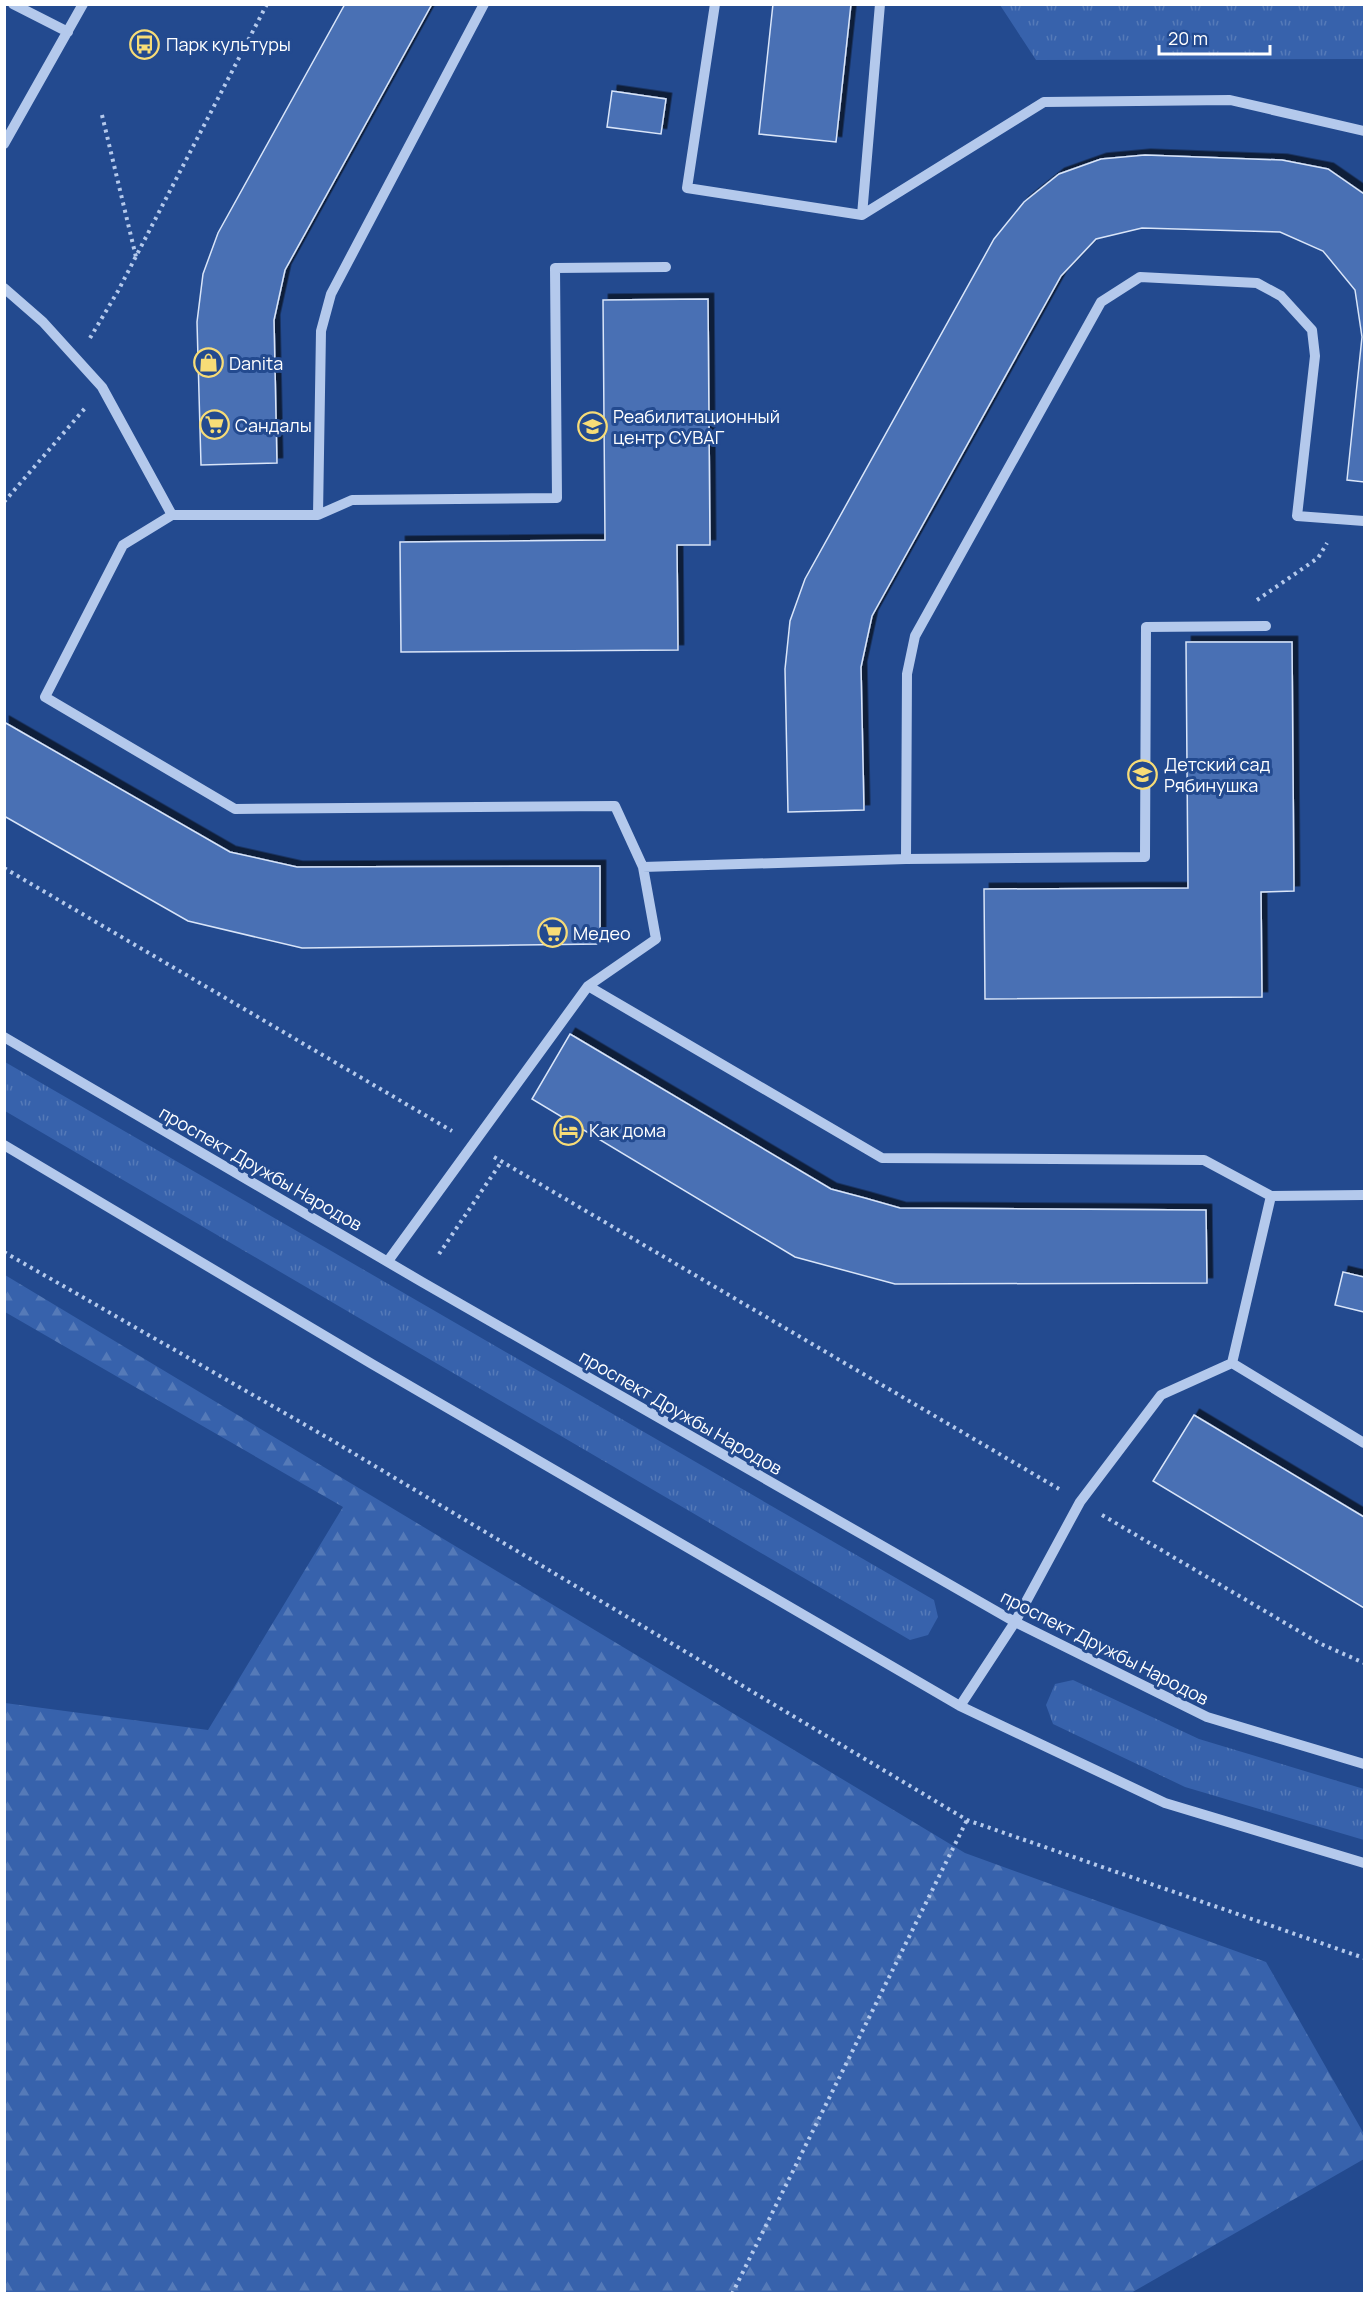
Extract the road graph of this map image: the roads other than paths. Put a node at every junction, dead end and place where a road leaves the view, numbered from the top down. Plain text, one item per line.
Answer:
1 (13, 4) edge
2 (83, 4) edge
3 (484, 4) edge
4 (715, 4) edge
5 (880, 4) edge
6 (68, 32) junction
7 (1365, 131) edge
8 (4, 144) edge
9 (862, 215) junction
10 (666, 267) dead end
11 (4, 288) edge
12 (172, 515) junction
13 (318, 515) junction
14 (1365, 521) edge
15 (1266, 626) dead end
16 (906, 859) junction
17 (643, 867) junction
18 (588, 986) junction
19 (4, 1037) edge
20 (4, 1145) edge
21 (1365, 1195) edge
22 (1271, 1196) junction
23 (388, 1262) junction
24 (1232, 1363) junction
25 (1365, 1443) edge
26 (1015, 1622) junction
27 (960, 1706) junction
28 (1365, 1764) edge
29 (1365, 1863) edge

1 - 6 street
2 - 6 street
3 - 13 street
4 - 9 street
5 - 9 street
6 - 8 street
7 - 9 street
10 - 13 street
11 - 12 street
12 - 13 street
12 - 17 street
14 - 16 street
15 - 16 street
16 - 17 street
17 - 18 street
18 - 22 street
18 - 23 street
19 - 23 street, проспект Дружбы Народов
20 - 27 street
21 - 22 street
22 - 24 street
23 - 26 street, проспект Дружбы Народов
24 - 25 street
24 - 26 street
26 - 27 street
26 - 28 street, проспект Дружбы Народов
27 - 29 street

